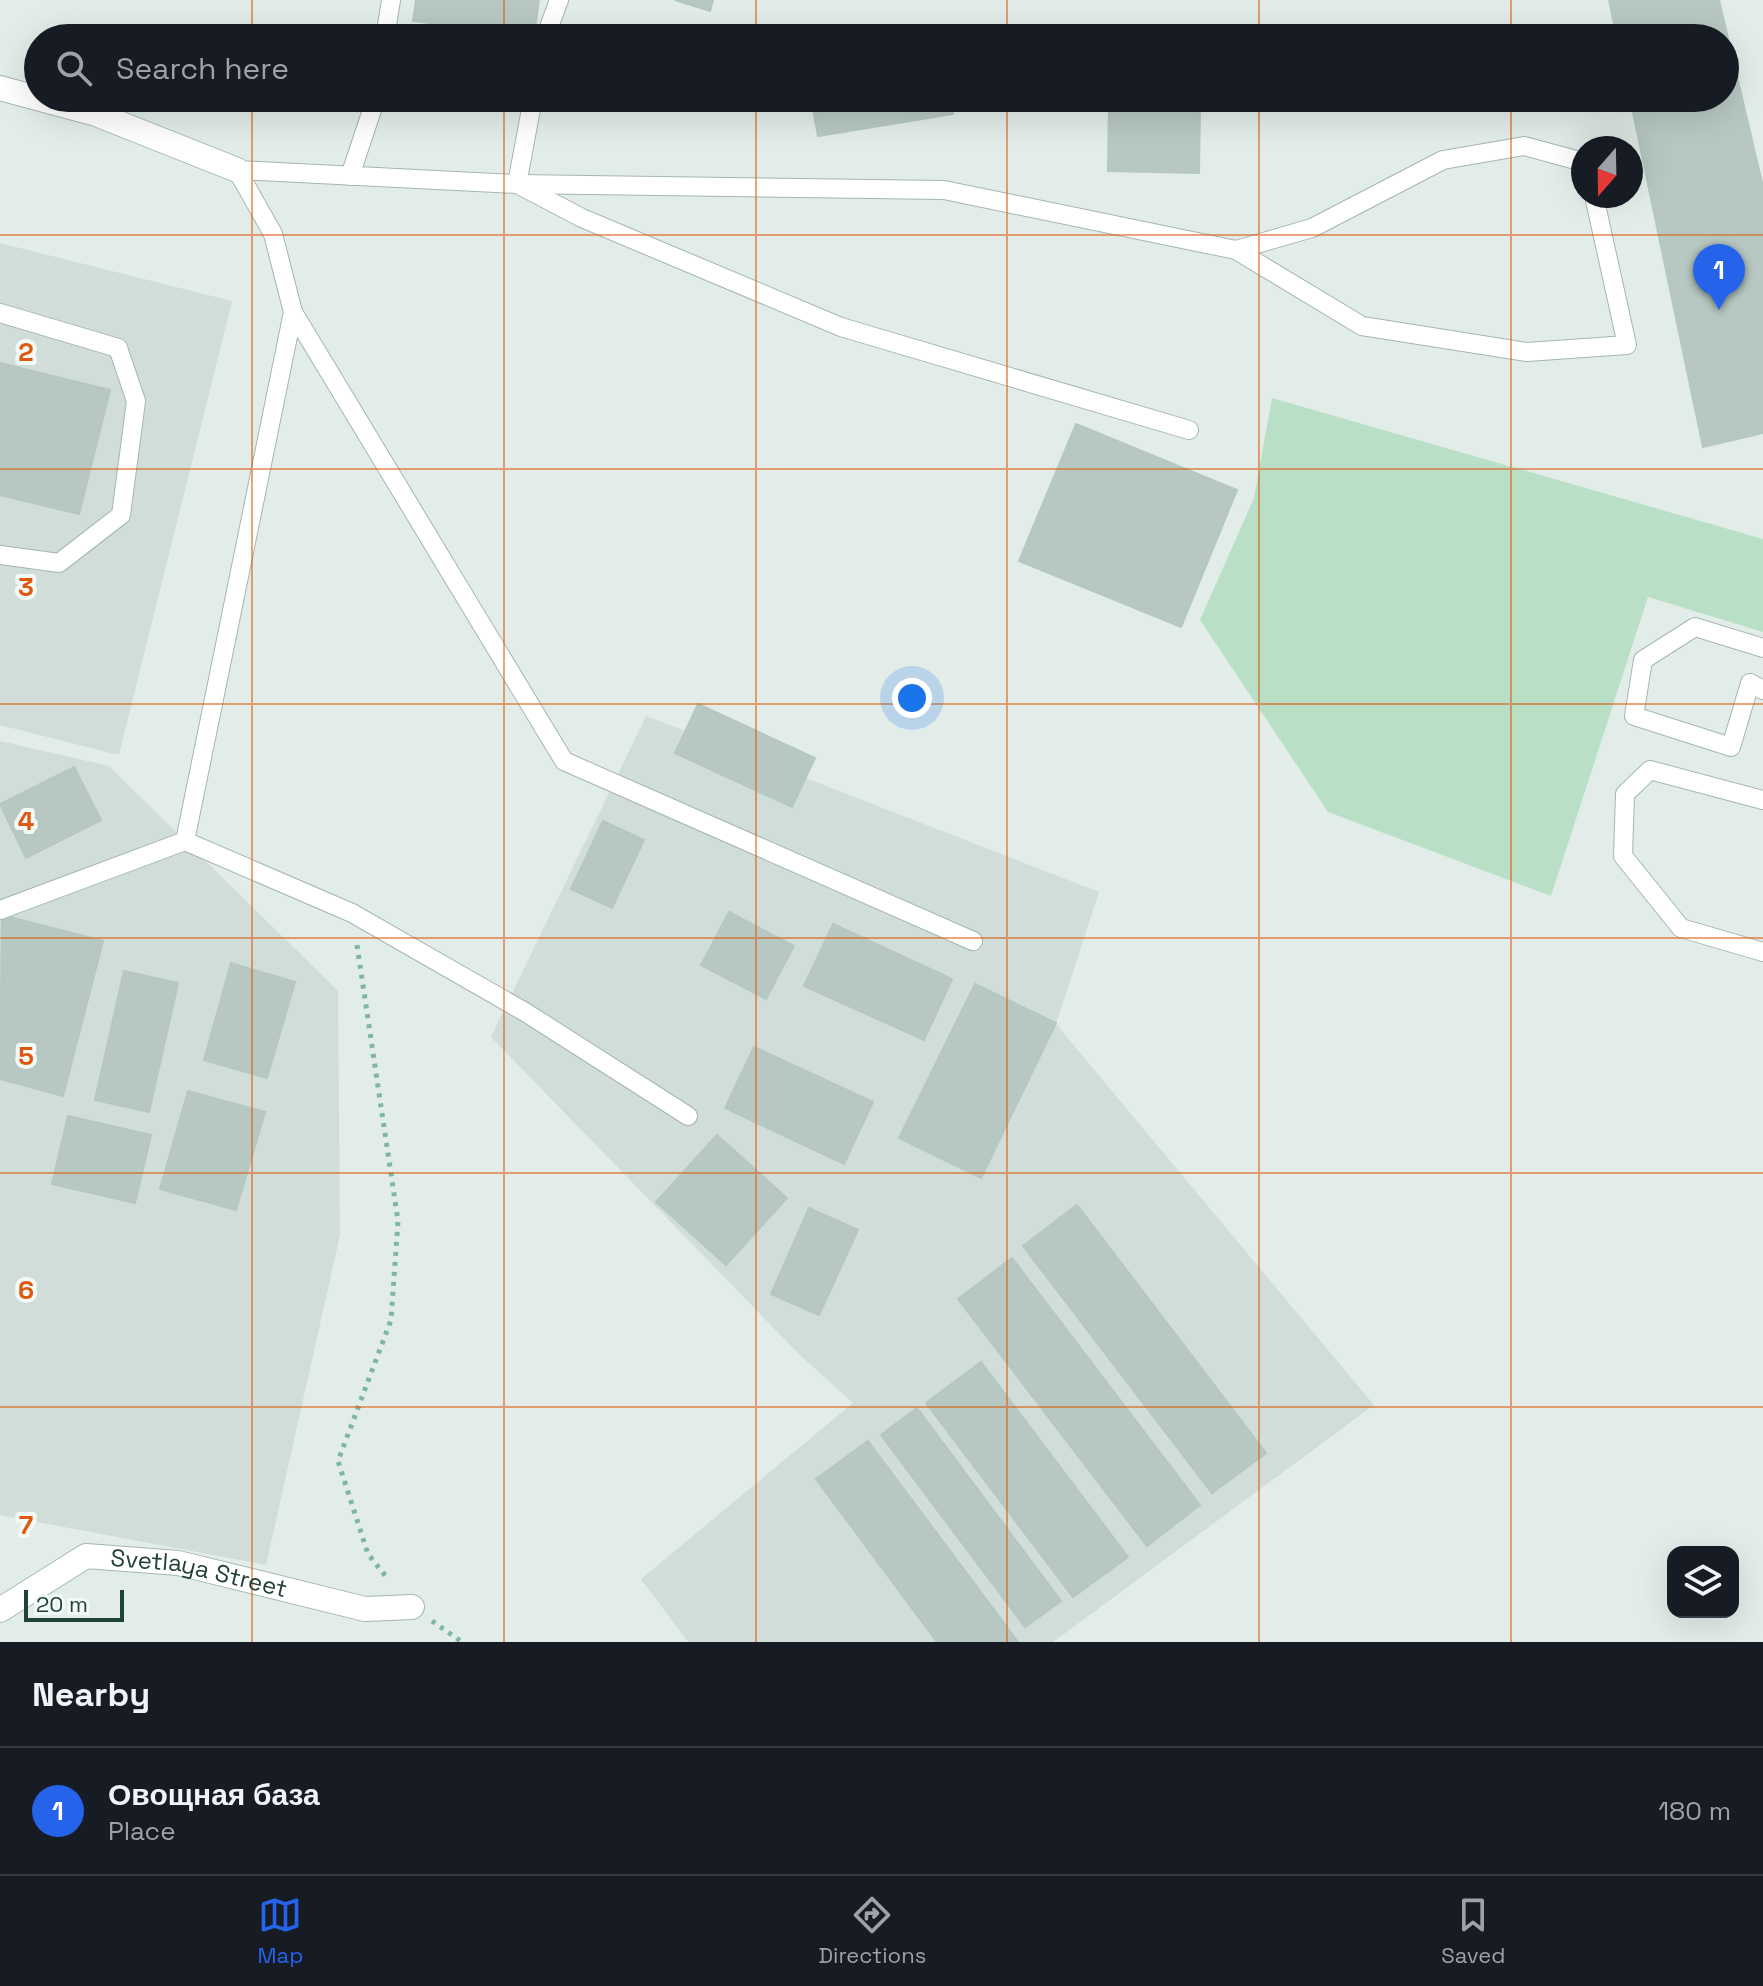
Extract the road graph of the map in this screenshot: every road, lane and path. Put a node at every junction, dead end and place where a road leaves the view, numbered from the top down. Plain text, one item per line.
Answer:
1 (391, 0) edge
2 (559, 0) edge
3 (387, 24) edge
4 (550, 24) edge
5 (0, 88) edge
6 (24, 94) edge
7 (89, 112) edge
8 (371, 112) edge
9 (530, 112) edge
10 (1571, 159) edge
11 (237, 170) junction
12 (350, 176) junction
13 (517, 184) junction
14 (1597, 208) edge
15 (1236, 250) junction
16 (293, 312) junction
17 (0, 313) edge
18 (1189, 430) dead end
19 (0, 555) edge
20 (1763, 648) edge
21 (1763, 690) edge
22 (1763, 800) edge
23 (185, 841) junction
24 (0, 910) edge
25 (352, 913) junction
26 (973, 941) dead end
27 (1763, 952) edge
28 (688, 1116) dead end
29 (412, 1607) junction
30 (0, 1610) edge
31 (462, 1642) edge

1 - 3 lane
2 - 4 lane
5 - 6 street
7 - 11 street
8 - 12 lane
9 - 13 lane
10 - 15 lane
11 - 12 lane
11 - 16 lane
12 - 13 lane
13 - 15 lane
13 - 18 lane
14 - 15 lane
16 - 23 lane
16 - 26 lane
17 - 19 lane
20 - 21 lane
22 - 27 lane
23 - 24 lane
23 - 25 lane
25 - 28 lane
25 - 29 path
29 - 30 street, Svetlaya Street
29 - 31 path

